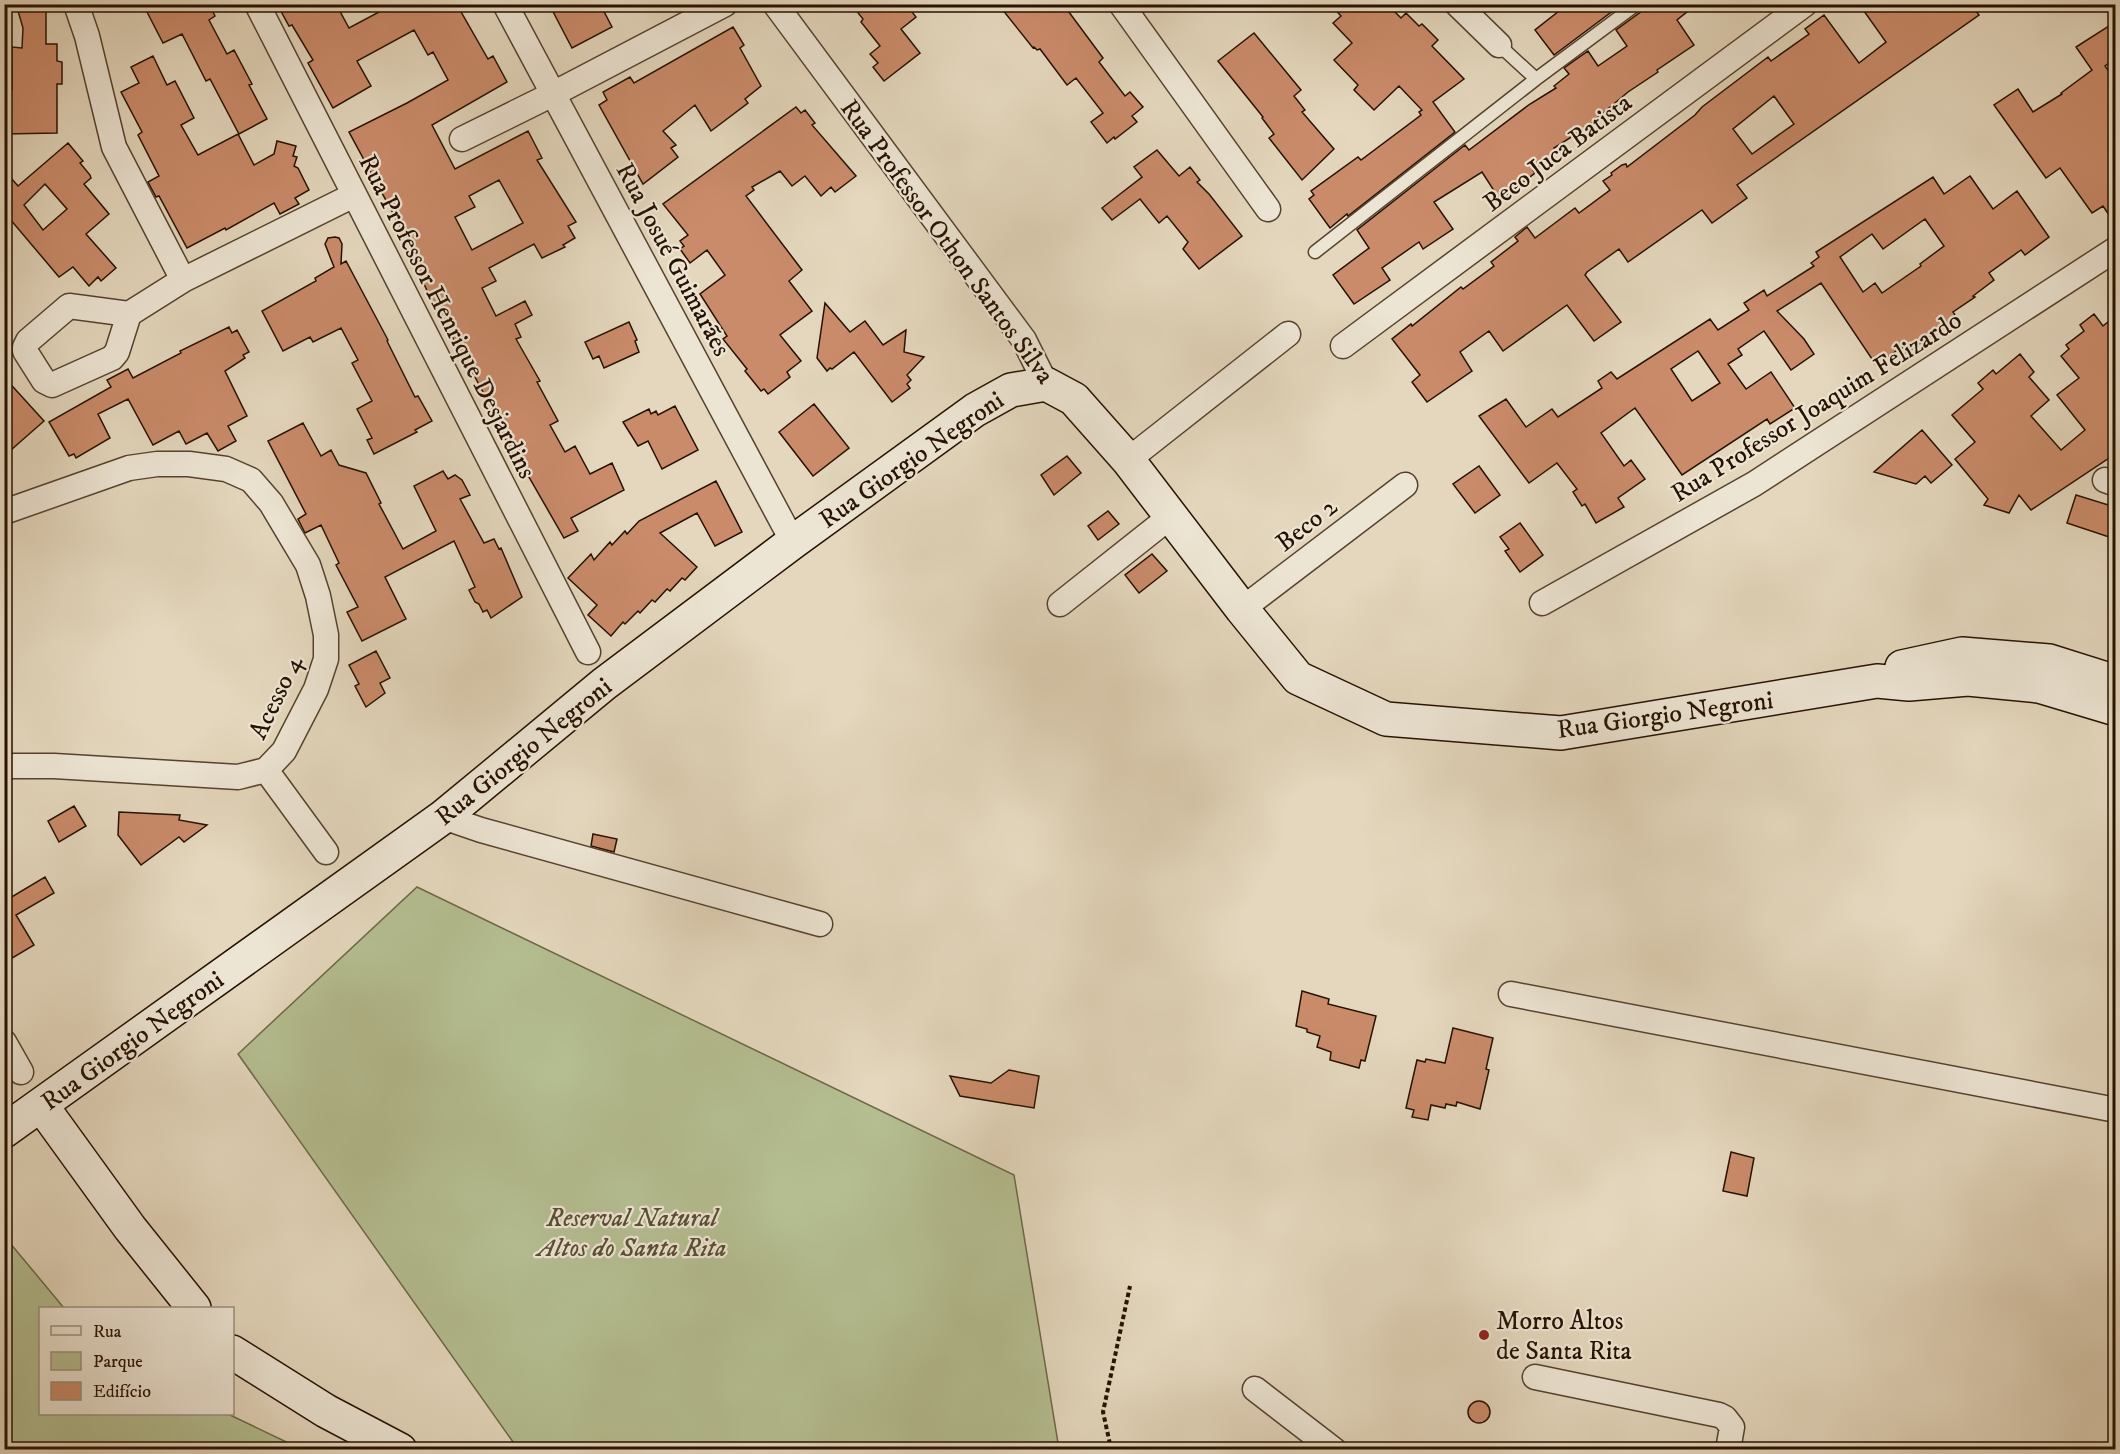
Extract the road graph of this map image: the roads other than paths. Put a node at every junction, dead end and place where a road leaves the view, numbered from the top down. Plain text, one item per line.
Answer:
1 (76, 4) edge
2 (257, 4) edge
3 (505, 4) edge
4 (725, 4) edge
5 (775, 4) edge
6 (1121, 4) edge
7 (1457, 4) edge
8 (1637, 4) edge
9 (1805, 4) edge
10 (1499, 45) joint
11 (1536, 80) junction
12 (553, 94) junction
13 (462, 139) dead end
14 (354, 195) junction
15 (1268, 209) dead end
16 (2115, 249) edge
17 (1315, 252) dead end
18 (183, 280) junction
19 (129, 314) dead end
20 (1288, 334) dead end
21 (1343, 346) dead end
22 (1046, 384) junction
23 (1128, 460) junction
24 (1405, 485) dead end
25 (4, 512) edge
26 (1171, 516) junction
27 (794, 542) junction
28 (1542, 603) dead end
29 (1060, 604) dead end
30 (1242, 609) junction
31 (588, 652) dead end
32 (1876, 681) junction
33 (2115, 682) edge
34 (2115, 709) edge
35 (4, 766) edge
36 (267, 770) junction
37 (443, 817) junction
38 (326, 852) dead end
39 (820, 924) dead end
40 (1510, 994) dead end
41 (4, 1042) edge
42 (21, 1072) dead end
43 (41, 1105) junction
44 (2115, 1110) edge
45 (4, 1131) edge
46 (193, 1307) edge
47 (234, 1353) edge
48 (1535, 1377) dead end
49 (1255, 1389) dead end
50 (400, 1449) edge
51 (1334, 1449) edge
52 (1728, 1449) edge

1 - 18 street
2 - 14 street, Rua Professor Henrique Desjardins
3 - 12 street, Rua Josué Guimarães
4 - 12 street
5 - 22 street, Rua Professor Othon Santos Silva
6 - 15 street
7 - 10 street
8 - 11 lane
9 - 21 street, Beco Juca Batista
10 - 11 lane
11 - 17 lane
12 - 13 street
12 - 27 street, Rua Josué Guimarães
14 - 18 street
14 - 31 street, Rua Professor Henrique Desjardins
16 - 28 street, Rua Professor Joaquim Felizardo
18 - 19 street
20 - 23 street
22 - 23 street, Rua Professor Othon Santos Silva
22 - 27 street, Rua Giorgio Negroni
23 - 26 street, Rua Professor Othon Santos Silva
24 - 30 street, Beco 2
25 - 36 street, Acesso 4
26 - 29 street
26 - 30 street, Rua Professor Othon Santos Silva
27 - 37 street, Rua Giorgio Negroni
30 - 32 street, Rua Giorgio Negroni
32 - 33 street, Rua Giorgio Negroni
32 - 34 street, Rua Giorgio Negroni
35 - 36 street, Acesso 4
36 - 38 street
37 - 39 street
37 - 43 street, Rua Giorgio Negroni
40 - 44 street
41 - 42 street
43 - 45 street, Rua Giorgio Negroni
43 - 46 street
47 - 50 street
48 - 52 street
49 - 51 street

